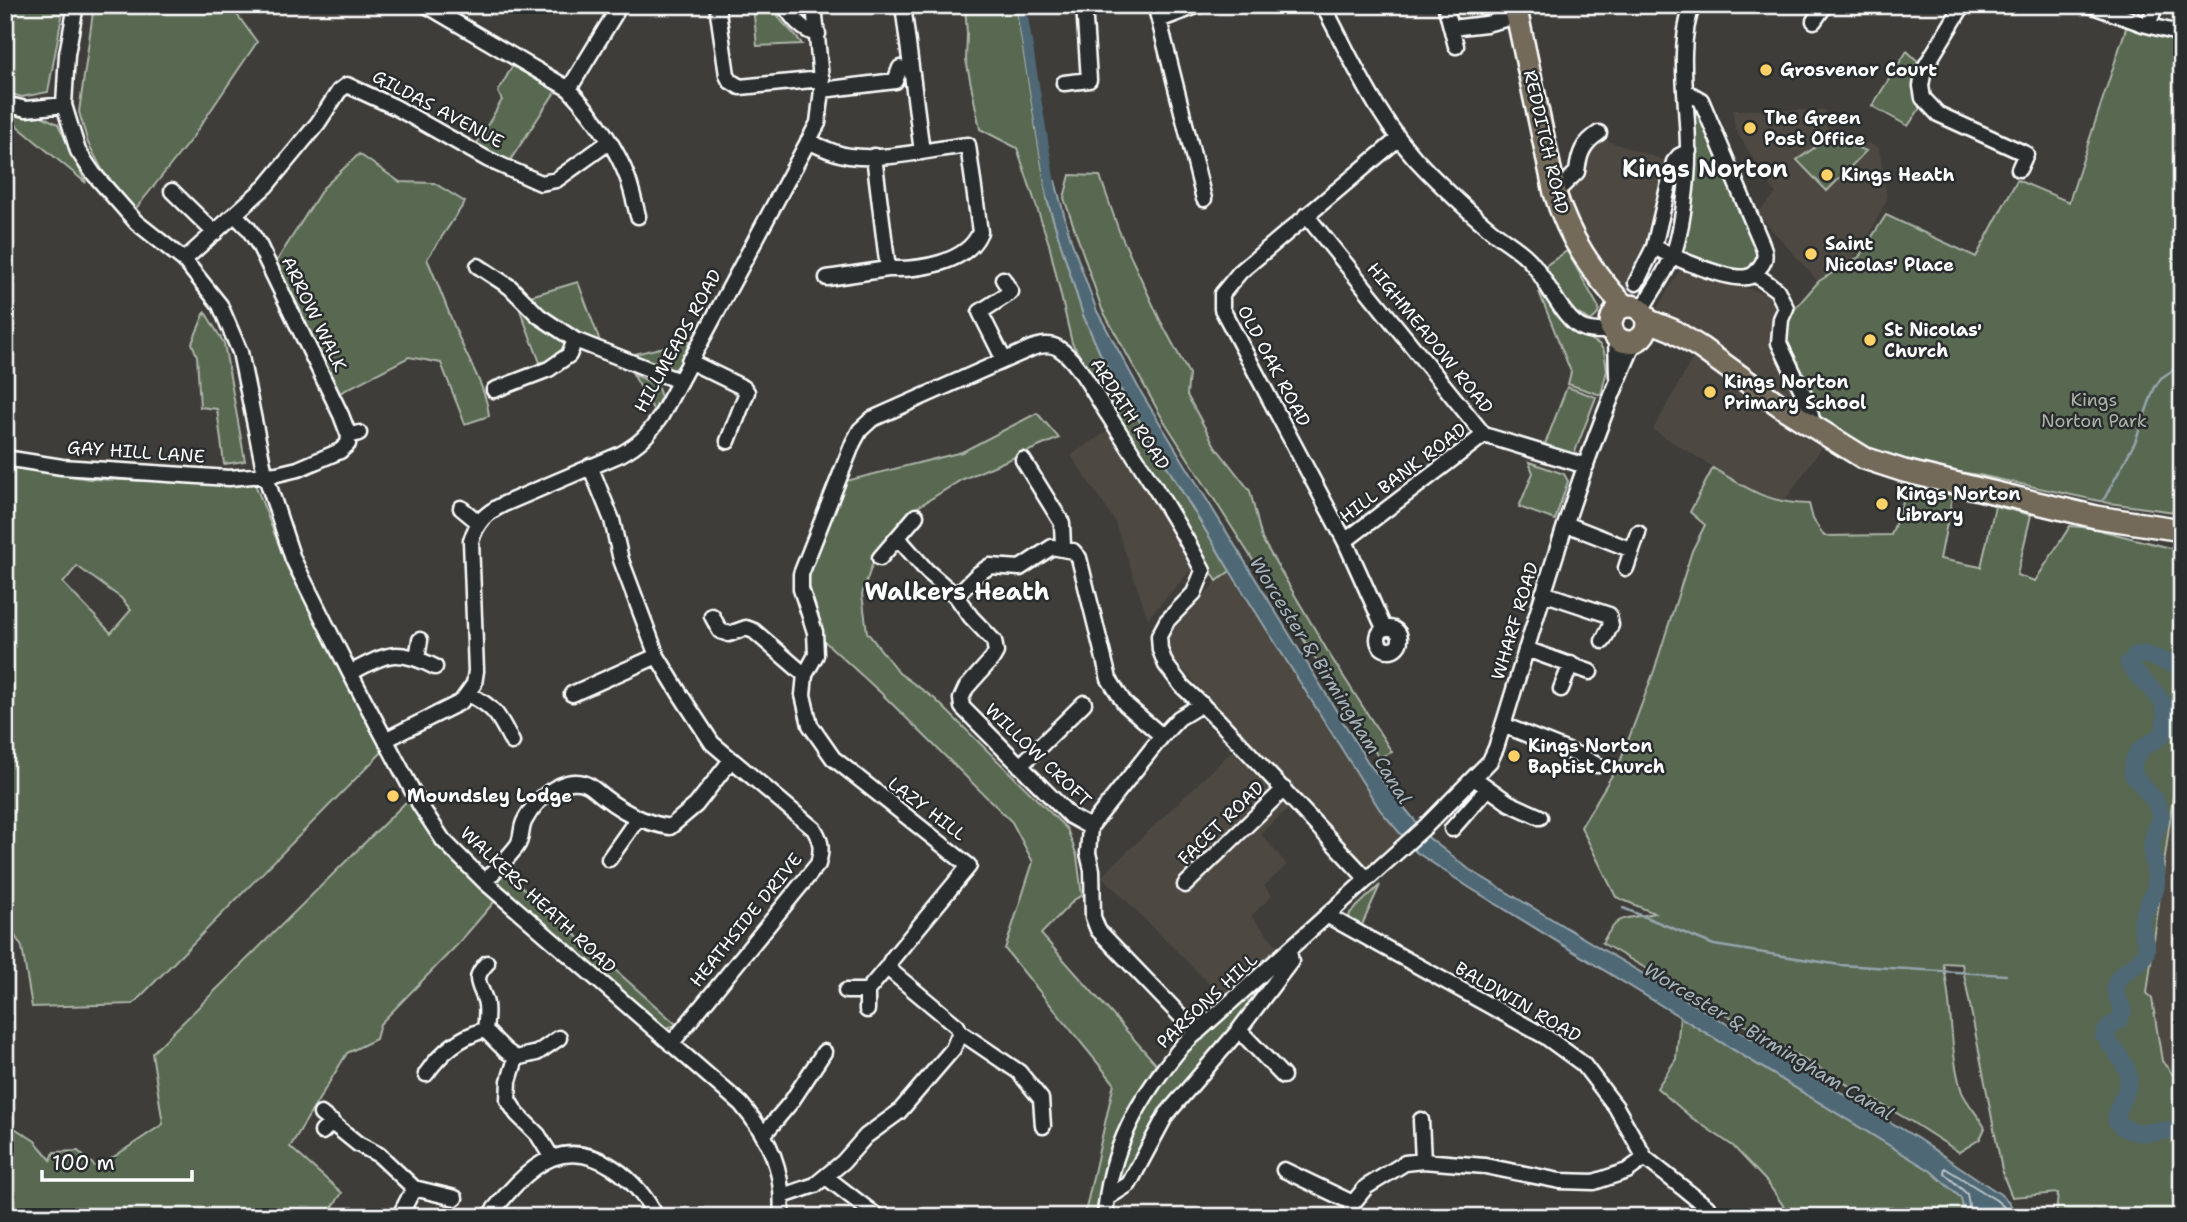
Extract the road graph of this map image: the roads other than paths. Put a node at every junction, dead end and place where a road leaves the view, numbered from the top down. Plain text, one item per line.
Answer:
1 (76, 5) edge
2 (426, 5) edge
3 (617, 5) edge
4 (718, 5) edge
5 (784, 5) edge
6 (814, 5) edge
7 (903, 5) edge
8 (1084, 5) edge
9 (1199, 5) edge
10 (1323, 5) edge
11 (1693, 5) edge
12 (1825, 5) edge
13 (1963, 5) edge
14 (2090, 5) edge
15 (2156, 5) edge
16 (1446, 8) dead end
17 (1516, 11) edge
18 (1157, 13) edge
19 (1814, 21) dead end
20 (2148, 24) junction
21 (1451, 28) junction
22 (818, 34) junction
23 (2182, 34) edge
24 (1456, 46) dead end
25 (900, 68) dead end
26 (1064, 83) dead end
27 (822, 84) junction
28 (569, 89) junction
29 (1687, 92) junction
30 (5, 104) edge
31 (64, 105) junction
32 (1599, 133) dead end
33 (1398, 139) junction
34 (808, 141) junction
35 (608, 142) junction
36 (1689, 151) junction
37 (922, 152) junction
38 (874, 156) junction
39 (2019, 169) dead end
40 (172, 191) dead end
41 (1555, 193) junction
42 (1204, 199) dead end
43 (235, 215) junction
44 (1306, 215) junction
45 (638, 216) dead end
46 (215, 233) junction
47 (1654, 247) junction
48 (1673, 257) junction
49 (184, 260) junction
50 (478, 266) dead end
51 (888, 269) junction
52 (1755, 274) junction
53 (827, 278) dead end
54 (1003, 279) dead end
55 (1636, 283) dead end
56 (1629, 325) junction
57 (575, 340) junction
58 (1004, 360) junction
59 (689, 362) junction
60 (679, 382) junction
61 (494, 390) dead end
62 (1815, 430) junction
63 (1484, 435) junction
64 (728, 441) dead end
65 (5, 458) edge
66 (1023, 460) dead end
67 (590, 466) junction
68 (1586, 466) junction
69 (265, 474) junction
70 (461, 508) dead end
71 (916, 516) dead end
72 (478, 522) junction
73 (1566, 524) junction
74 (2182, 530) edge
75 (1638, 533) dead end
76 (898, 538) junction
77 (1345, 541) junction
78 (1063, 547) junction
79 (1632, 550) junction
80 (880, 558) dead end
81 (1626, 568) dead end
82 (1543, 593) junction
83 (956, 596) junction
84 (712, 616) dead end
85 (1384, 628) dead end
86 (420, 640) dead end
87 (1604, 641) dead end
88 (1525, 649) junction
89 (657, 656) junction
90 (416, 658) junction
91 (1571, 664) junction
92 (435, 667) dead end
93 (350, 673) junction
94 (1590, 673) dead end
95 (806, 676) junction
96 (1561, 689) dead end
97 (468, 694) junction
98 (572, 694) dead end
99 (1084, 703) dead end
100 (1202, 704) junction
101 (1503, 725) junction
102 (1162, 736) junction
103 (387, 739) junction
104 (512, 742) dead end
105 (731, 760) junction
106 (1597, 765) dead end
107 (1020, 766) junction
108 (1474, 778) junction
109 (1488, 788) junction
110 (1284, 789) junction
111 (1540, 817) dead end
112 (638, 818) junction
113 (1090, 827) junction
114 (1452, 829) dead end
115 (1406, 844) joint
116 (609, 859) dead end
117 (1367, 879) junction
118 (485, 882) junction
119 (1185, 885) dead end
120 (1328, 916) junction
121 (1289, 951) junction
122 (479, 966) dead end
123 (888, 967) junction
124 (846, 991) dead end
125 (867, 991) junction
126 (867, 1010) dead end
127 (485, 1030) junction
128 (1239, 1030) junction
129 (960, 1032) junction
130 (1197, 1033) junction
131 (551, 1039) dead end
132 (671, 1044) junction
133 (824, 1052) dead end
134 (516, 1058) junction
135 (427, 1065) dead end
136 (1283, 1076) dead end
137 (1421, 1120) dead end
138 (325, 1123) dead end
139 (1042, 1126) dead end
140 (764, 1134) junction
141 (552, 1158) junction
142 (1644, 1158) junction
143 (1423, 1161) junction
144 (1284, 1170) dead end
145 (826, 1177) junction
146 (414, 1188) junction
147 (448, 1192) dead end
148 (783, 1196) junction
149 (1107, 1198) junction
150 (1351, 1210) edge
151 (398, 1217) edge
152 (488, 1217) edge
153 (656, 1217) edge
154 (781, 1217) edge
155 (878, 1217) edge
156 (1105, 1217) edge
157 (1714, 1217) edge

1 - 31 street
2 - 28 street
3 - 28 street
4 - 27 street
5 - 22 street
6 - 22 street, HILLMEADS ROAD
7 - 37 street
8 - 26 street
9 - 18 street
10 - 33 street
11 - 29 street, WHARF ROAD
12 - 19 street
13 - 39 street
14 - 20 street
15 - 20 street
16 - 21 street
17 - 21 street
17 - 41 highway, REDDITCH ROAD
18 - 42 street
20 - 23 street
21 - 24 street
22 - 27 street, HILLMEADS ROAD
25 - 27 street
27 - 34 street, HILLMEADS ROAD
28 - 35 street
29 - 36 street, WHARF ROAD
29 - 52 street
30 - 31 street
31 - 49 street, WALKERS HEATH ROAD
32 - 41 street
33 - 44 street, OLD OAK ROAD
33 - 56 street
34 - 38 street
34 - 59 street, HILLMEADS ROAD
35 - 43 street, GILDAS AVENUE
35 - 45 street
36 - 47 street
36 - 48 street, WHARF ROAD
37 - 38 street
37 - 51 street
38 - 51 street
40 - 46 street
41 - 56 highway, REDDITCH ROAD
43 - 46 street, GILDAS AVENUE
43 - 69 street, ARROW WALK
44 - 63 street, HIGHMEADOW ROAD
44 - 77 street, OLD OAK ROAD
46 - 49 street, GILDAS AVENUE
47 - 48 street
47 - 55 street
48 - 52 street
48 - 56 street, WHARF ROAD
49 - 69 street, WALKERS HEATH ROAD
50 - 57 street
51 - 53 street
52 - 62 street
54 - 58 street
56 - 62 highway
56 - 68 street, WHARF ROAD
57 - 60 street
57 - 61 street
58 - 95 street, ARDATH ROAD
58 - 100 street, ARDATH ROAD
59 - 60 street, HILLMEADS ROAD
59 - 64 street
60 - 67 street, HILLMEADS ROAD
62 - 74 highway
63 - 68 street, HIGHMEADOW ROAD
63 - 77 street, HILL BANK ROAD
65 - 69 street, GAY HILL LANE
66 - 78 street
67 - 72 street, HILLMEADS ROAD
67 - 89 street, HEATHSIDE DRIVE
68 - 73 street, WHARF ROAD
69 - 93 street, WALKERS HEATH ROAD
70 - 72 street
71 - 76 street
72 - 97 street
73 - 79 street
73 - 82 street, WHARF ROAD
75 - 79 street
76 - 80 street
76 - 83 street
77 - 85 street, OLD OAK ROAD
78 - 83 street
78 - 102 street
79 - 81 street
82 - 87 street
82 - 88 street, WHARF ROAD
83 - 107 street, WILLOW CROFT
84 - 95 street
86 - 90 street
88 - 91 street
88 - 101 street, WHARF ROAD
89 - 98 street
89 - 105 street, HEATHSIDE DRIVE
90 - 92 street
90 - 93 street
91 - 94 street
91 - 96 street
93 - 103 street, WALKERS HEATH ROAD
95 - 123 street, LAZY HILL
97 - 103 street
97 - 104 street
99 - 107 street
100 - 102 street
100 - 110 street, ARDATH ROAD
101 - 106 street
101 - 108 street, WHARF ROAD
102 - 113 street
103 - 118 street, WALKERS HEATH ROAD
105 - 112 street
105 - 132 street, HEATHSIDE DRIVE
107 - 113 street, WILLOW CROFT
108 - 109 street
108 - 115 street, WHARF ROAD
109 - 111 street
109 - 114 street
110 - 117 street, ARDATH ROAD
110 - 119 street, FACET ROAD
112 - 116 street
112 - 118 street
113 - 130 street
115 - 117 street, PARSONS HILL
117 - 120 street, PARSONS HILL
118 - 132 street, WALKERS HEATH ROAD
120 - 121 street, PARSONS HILL
120 - 142 street, BALDWIN ROAD
121 - 128 street, PARSONS HILL
121 - 130 street, PARSONS HILL
122 - 127 street
123 - 125 street, LAZY HILL
123 - 129 street
124 - 125 street
125 - 126 street
127 - 134 street
127 - 135 street
128 - 136 street
128 - 149 street, PARSONS HILL
129 - 139 street
129 - 145 street
130 - 149 street, PARSONS HILL
131 - 134 street
132 - 140 street, WALKERS HEATH ROAD
133 - 140 street
134 - 141 street
137 - 143 street
138 - 146 street
140 - 148 street, WALKERS HEATH ROAD
141 - 152 street
141 - 153 street
142 - 143 street
142 - 157 street, BALDWIN ROAD
143 - 150 street
144 - 150 street
145 - 148 street
145 - 155 street
146 - 147 street
146 - 151 street
148 - 154 street, WALKERS HEATH ROAD
149 - 156 street, PARSONS HILL

